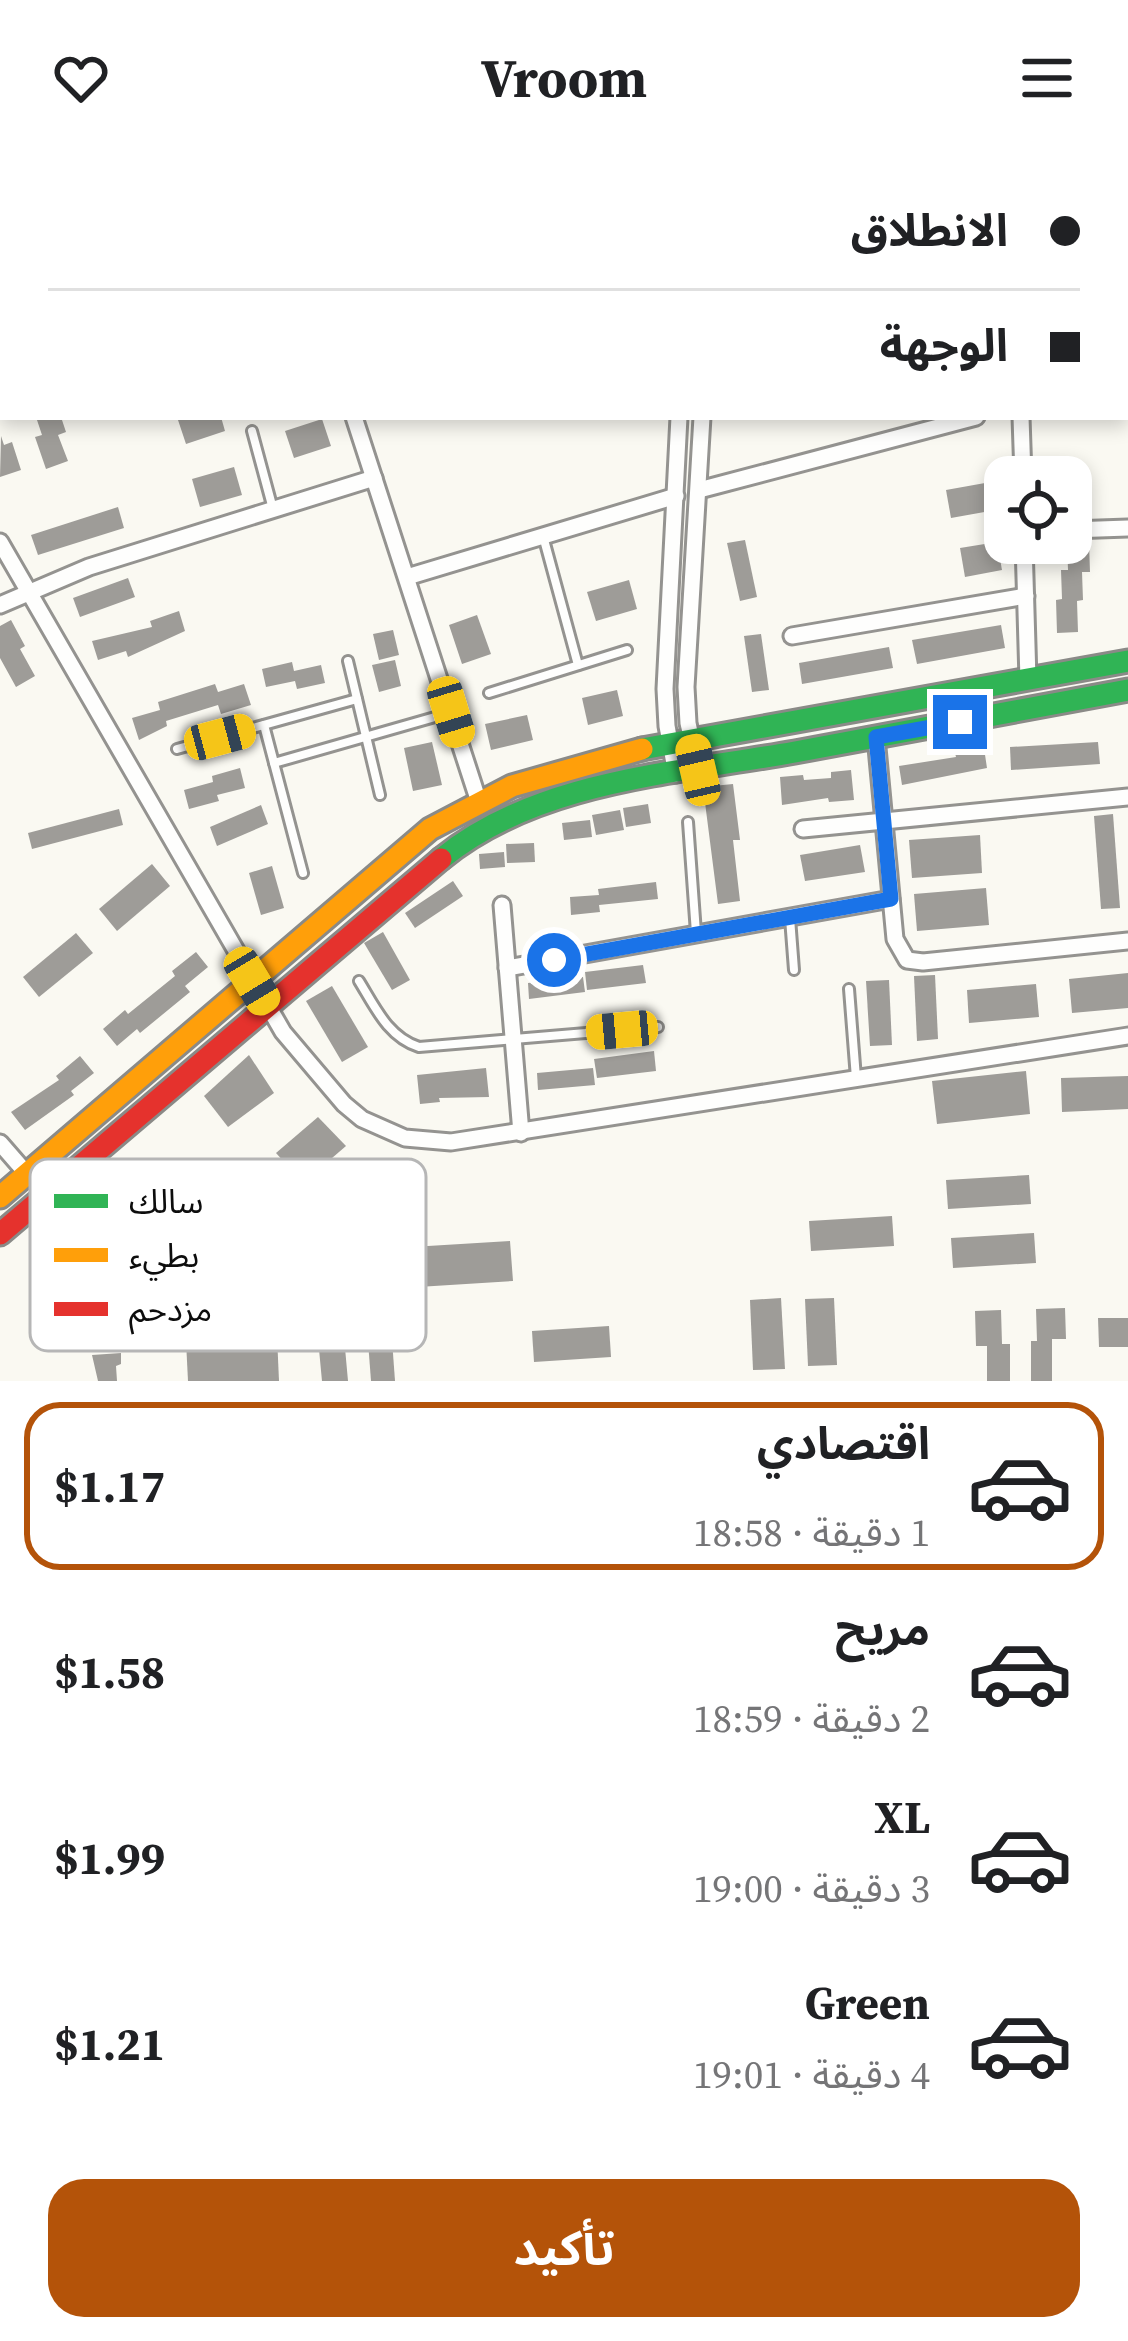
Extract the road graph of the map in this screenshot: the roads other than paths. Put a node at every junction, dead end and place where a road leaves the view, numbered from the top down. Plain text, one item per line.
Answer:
1 (354, 420) edge
2 (680, 420) edge
3 (702, 420) edge
4 (965, 420) edge
5 (1022, 420) edge
6 (252, 431) dead end
7 (1023, 456) edge
8 (374, 478) junction
9 (699, 490) junction
10 (676, 496) junction
11 (273, 509) junction
12 (1128, 528) edge
13 (1092, 529) edge
14 (543, 536) junction
15 (0, 542) edge
16 (1025, 564) edge
17 (407, 577) junction
18 (28, 591) junction
19 (1026, 596) junction
20 (0, 605) edge
21 (792, 636) dead end
22 (627, 650) dead end
23 (348, 661) dead end
24 (1128, 661) edge
25 (578, 665) junction
26 (1028, 680) junction
27 (1128, 691) edge
28 (489, 693) dead end
29 (358, 699) junction
30 (451, 712) junction
31 (264, 725) junction
32 (366, 736) junction
33 (876, 737) junction
34 (680, 743) junction
35 (177, 749) dead end
36 (274, 763) junction
37 (687, 772) junction
38 (380, 795) dead end
39 (1128, 796) edge
40 (478, 799) junction
41 (884, 821) junction
42 (688, 822) dead end
43 (803, 830) dead end
44 (303, 873) dead end
45 (891, 899) junction
46 (502, 905) dead end
47 (790, 917) junction
48 (696, 935) junction
49 (1128, 941) edge
50 (507, 968) junction
51 (794, 970) dead end
52 (252, 981) junction
53 (358, 981) dead end
54 (849, 988) dead end
55 (267, 1006) junction
56 (658, 1027) dead end
57 (1128, 1036) edge
58 (513, 1040) junction
59 (856, 1080) junction
60 (521, 1132) junction
61 (0, 1143) edge
62 (44, 1159) edge
63 (88, 1159) edge
64 (30, 1171) edge
65 (27, 1174) junction
66 (0, 1196) edge
67 (30, 1208) edge
68 (0, 1234) edge

1 - 8 street
2 - 10 street
3 - 9 street
4 - 9 street
5 - 7 street
6 - 11 lane
8 - 11 street
8 - 17 street
9 - 34 street
10 - 14 street
10 - 34 street
11 - 18 street
12 - 13 street
14 - 17 street
14 - 25 lane
15 - 18 street
16 - 19 street
17 - 30 street
18 - 20 street
18 - 52 street
19 - 21 street
19 - 26 street
22 - 25 lane
23 - 29 lane
24 - 26 main road
25 - 28 lane
26 - 34 main road
27 - 33 main road
29 - 31 lane
29 - 32 lane
30 - 32 lane
30 - 40 street
31 - 35 lane
31 - 36 lane
32 - 36 lane
32 - 38 lane
33 - 37 main road
33 - 41 street
34 - 37 street
34 - 40 main road
36 - 44 lane
37 - 55 main road
39 - 41 street
40 - 52 main road
41 - 43 street
41 - 45 street
42 - 48 lane
45 - 47 street
45 - 49 street
46 - 50 street
47 - 48 street
47 - 51 lane
48 - 50 street
50 - 58 street
52 - 55 street
52 - 62 main road
53 - 58 lane
54 - 59 lane
55 - 60 street
55 - 63 main road
56 - 58 lane
57 - 59 street
58 - 60 street
59 - 60 street
61 - 65 street
64 - 65 main road
65 - 66 main road
67 - 68 main road

